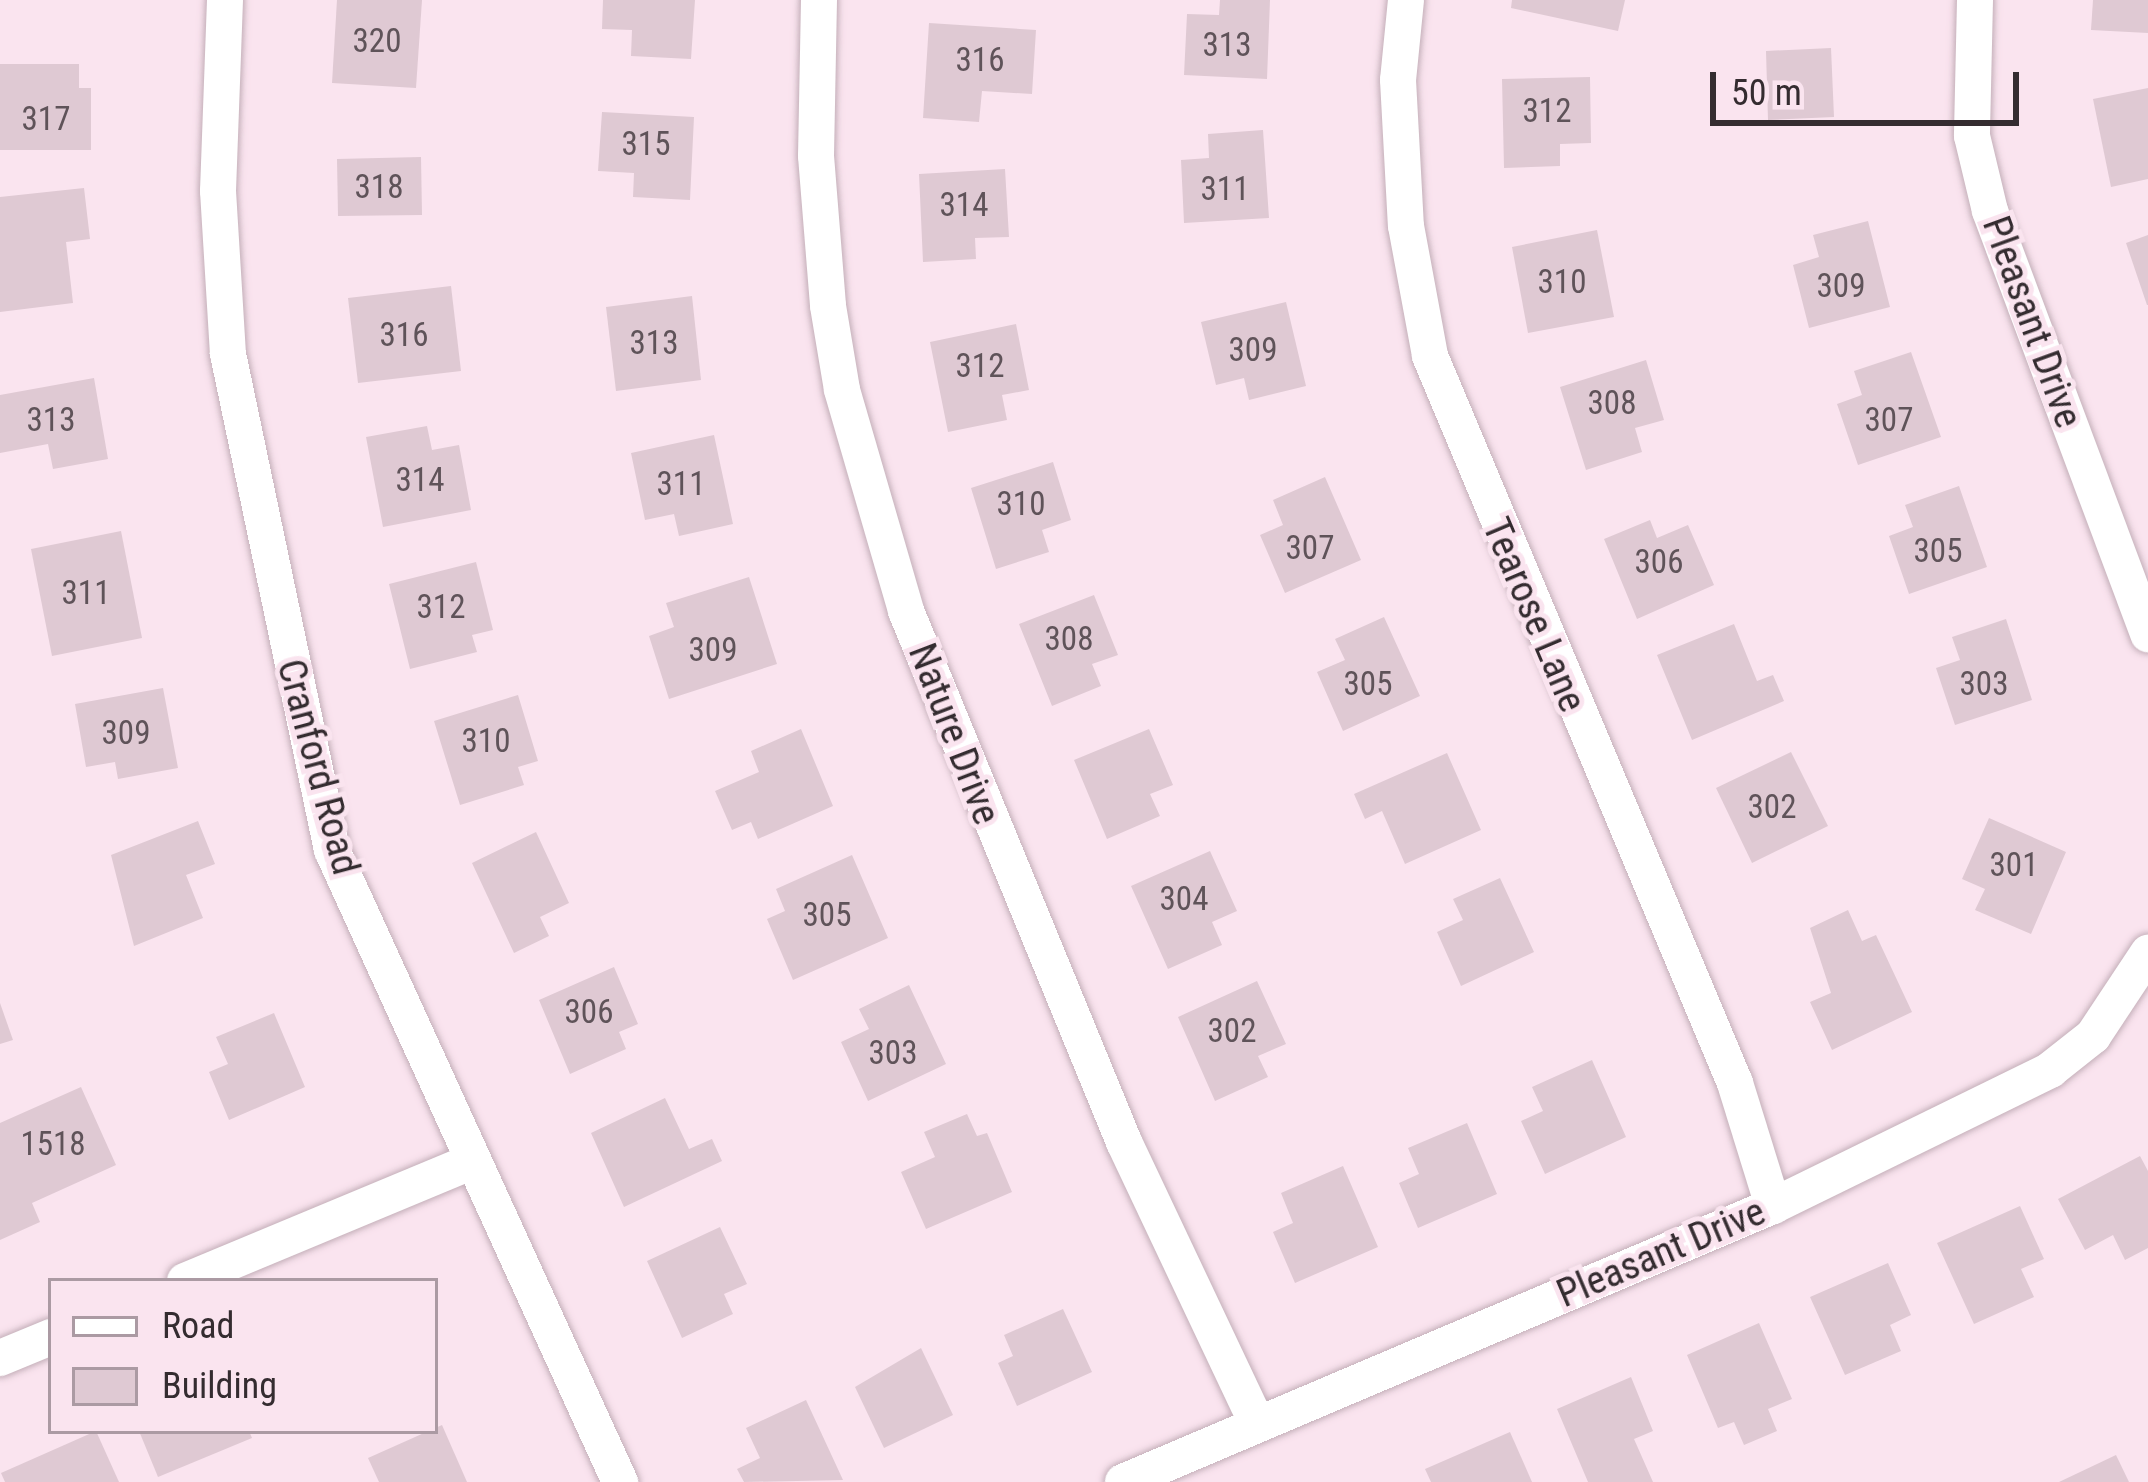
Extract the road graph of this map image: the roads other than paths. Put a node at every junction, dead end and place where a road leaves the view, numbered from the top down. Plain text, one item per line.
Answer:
1 (225, 0) edge
2 (819, 0) edge
3 (1406, 0) edge
4 (1975, 0) edge
5 (2148, 634) edge
6 (2148, 953) edge
7 (471, 1162) junction
8 (1773, 1206) junction
9 (192, 1278) edge
10 (48, 1338) edge
11 (0, 1358) edge
12 (1257, 1424) junction
13 (620, 1482) edge
14 (1123, 1482) edge

1 - 7 street, Cranford Road
2 - 12 street, Nature Drive
3 - 8 street, Tearose Lane
4 - 5 street, Pleasant Drive
6 - 8 street, Pleasant Drive
7 - 9 street
7 - 13 street, Cranford Road
8 - 12 street, Pleasant Drive
10 - 11 street
12 - 14 street, Pleasant Drive

